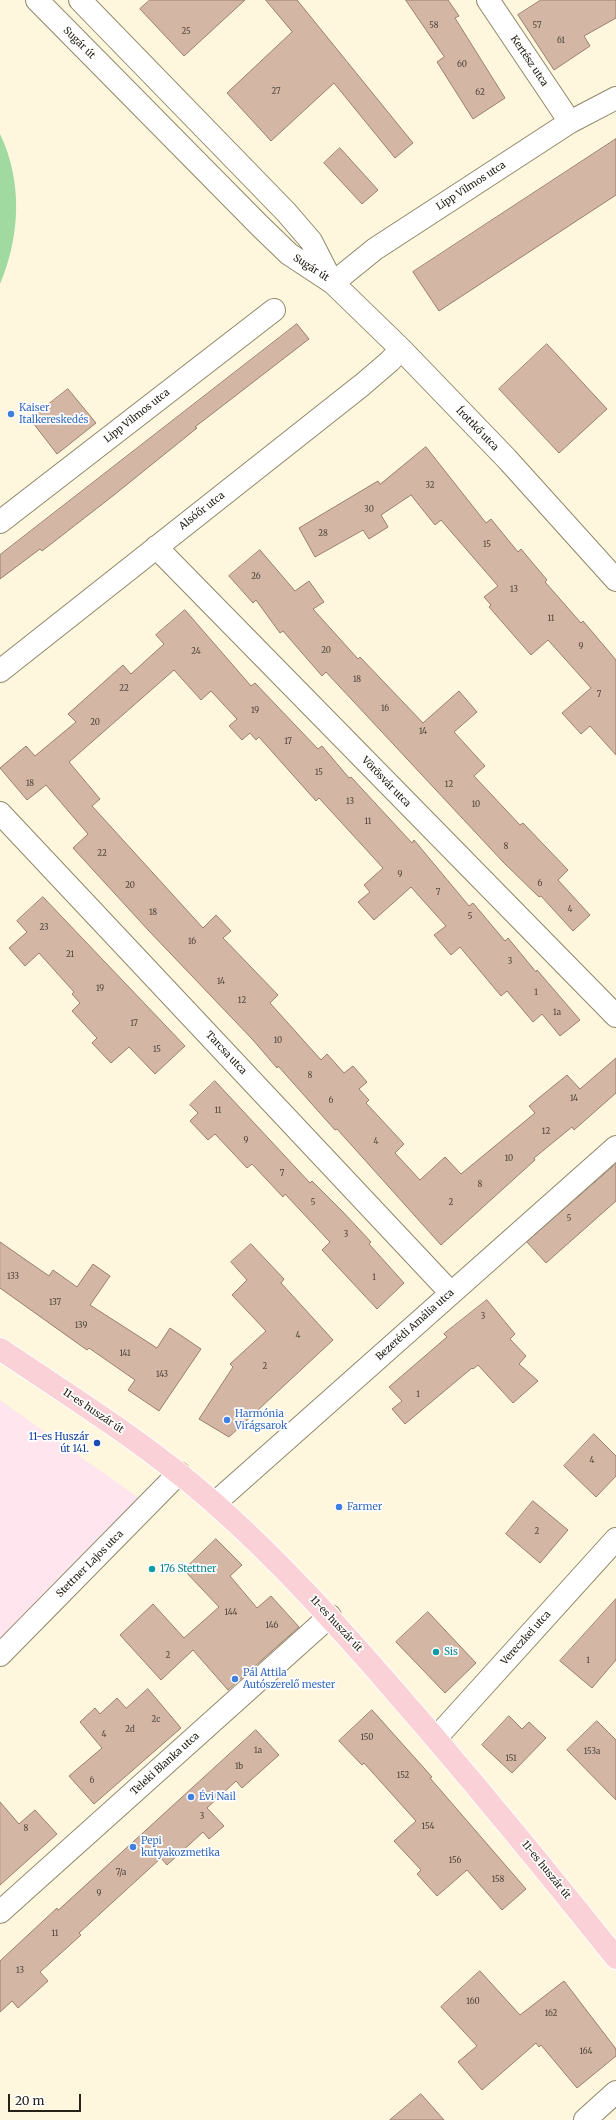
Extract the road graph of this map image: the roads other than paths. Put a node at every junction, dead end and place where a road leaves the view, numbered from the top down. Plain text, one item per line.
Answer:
1 (36, 0) edge
2 (80, 0) edge
3 (488, 0) edge
4 (616, 98) edge
5 (570, 122) junction
6 (333, 283) junction
7 (274, 310) dead end
8 (401, 349) junction
9 (0, 522) edge
10 (156, 547) junction
11 (616, 580) edge
12 (0, 671) edge
13 (0, 813) edge
14 (616, 1016) edge
15 (616, 1147) edge
16 (451, 1293) junction
17 (0, 1349) edge
18 (180, 1473) junction
19 (215, 1503) junction
20 (616, 1539) edge
21 (330, 1616) junction
22 (0, 1655) edge
23 (436, 1738) junction
24 (0, 1912) edge
25 (616, 1958) edge
26 (616, 2092) edge
27 (585, 2120) edge

1 - 6 street, Sugár út
2 - 6 street, Sugár út
3 - 5 street, Kertész utca
4 - 5 street, Lipp Vilmos utca
5 - 6 street, Lipp Vilmos utca
6 - 8 street, Írottkő utca
7 - 9 street, Lipp Vilmos utca
8 - 10 street, Alsóőr utca
8 - 11 street, Írottkő utca
10 - 12 street, Alsóőr utca
10 - 14 street, Vörösvár utca
13 - 16 street, Tarcsa utca
15 - 16 street, Bezerédi Amália utca
16 - 19 street, Bezerédi Amália utca
17 - 18 main road, 11-es huszár út
18 - 19 main road, 11-es huszár út
18 - 22 street, Stettner Lajos utca
19 - 21 main road, 11-es huszár út
20 - 23 street, Vereczkei utca
21 - 23 main road, 11-es huszár út
21 - 24 street, Teleki Blanka utca
23 - 25 main road, 11-es huszár út
26 - 27 street

